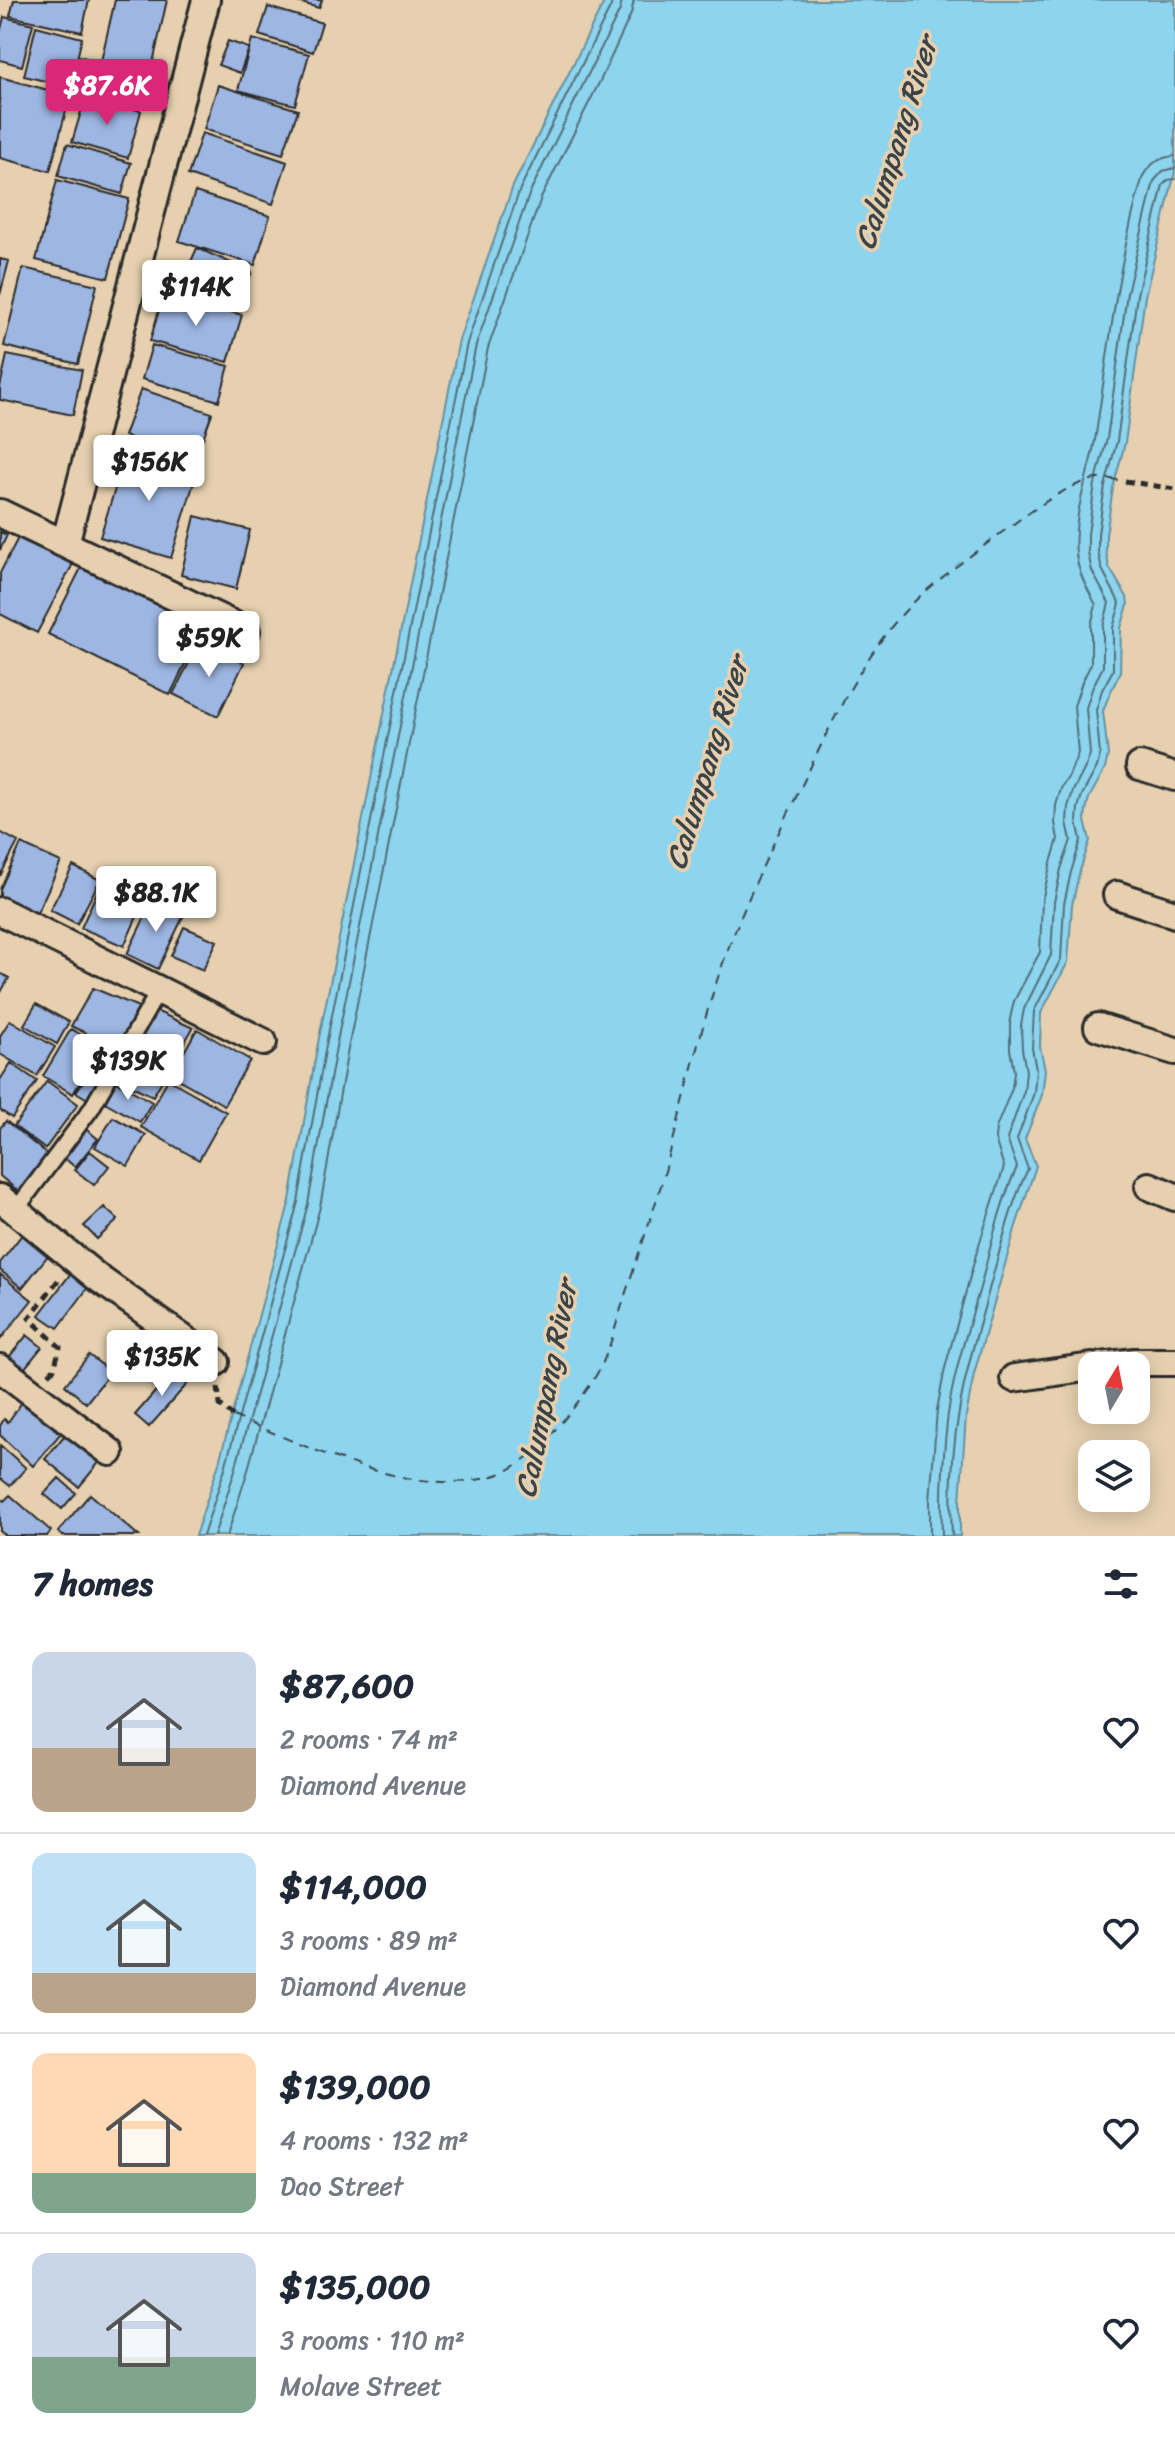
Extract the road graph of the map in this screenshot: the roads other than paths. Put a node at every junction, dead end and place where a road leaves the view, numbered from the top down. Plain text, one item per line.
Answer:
1 (206, 0) edge
2 (0, 513) edge
3 (65, 544) junction
4 (246, 631) dead end
5 (1140, 766) dead end
6 (1175, 777) edge
7 (1117, 895) dead end
8 (0, 911) edge
9 (1175, 914) edge
10 (159, 990) junction
11 (1098, 1027) dead end
12 (263, 1042) dead end
13 (1175, 1051) edge
14 (1149, 1186) dead end
15 (1175, 1197) edge
16 (8, 1205) edge
17 (216, 1362) dead end
18 (1150, 1362) edge
19 (1175, 1362) edge
20 (0, 1368) edge
21 (1078, 1369) edge
22 (1014, 1378) dead end
23 (110, 1452) dead end

1 - 3 street
2 - 3 street
3 - 4 street
5 - 6 street
7 - 9 street
8 - 10 street
10 - 12 street
10 - 16 lane
11 - 13 street
14 - 15 street
16 - 17 street
18 - 19 street
20 - 23 street
21 - 22 street

